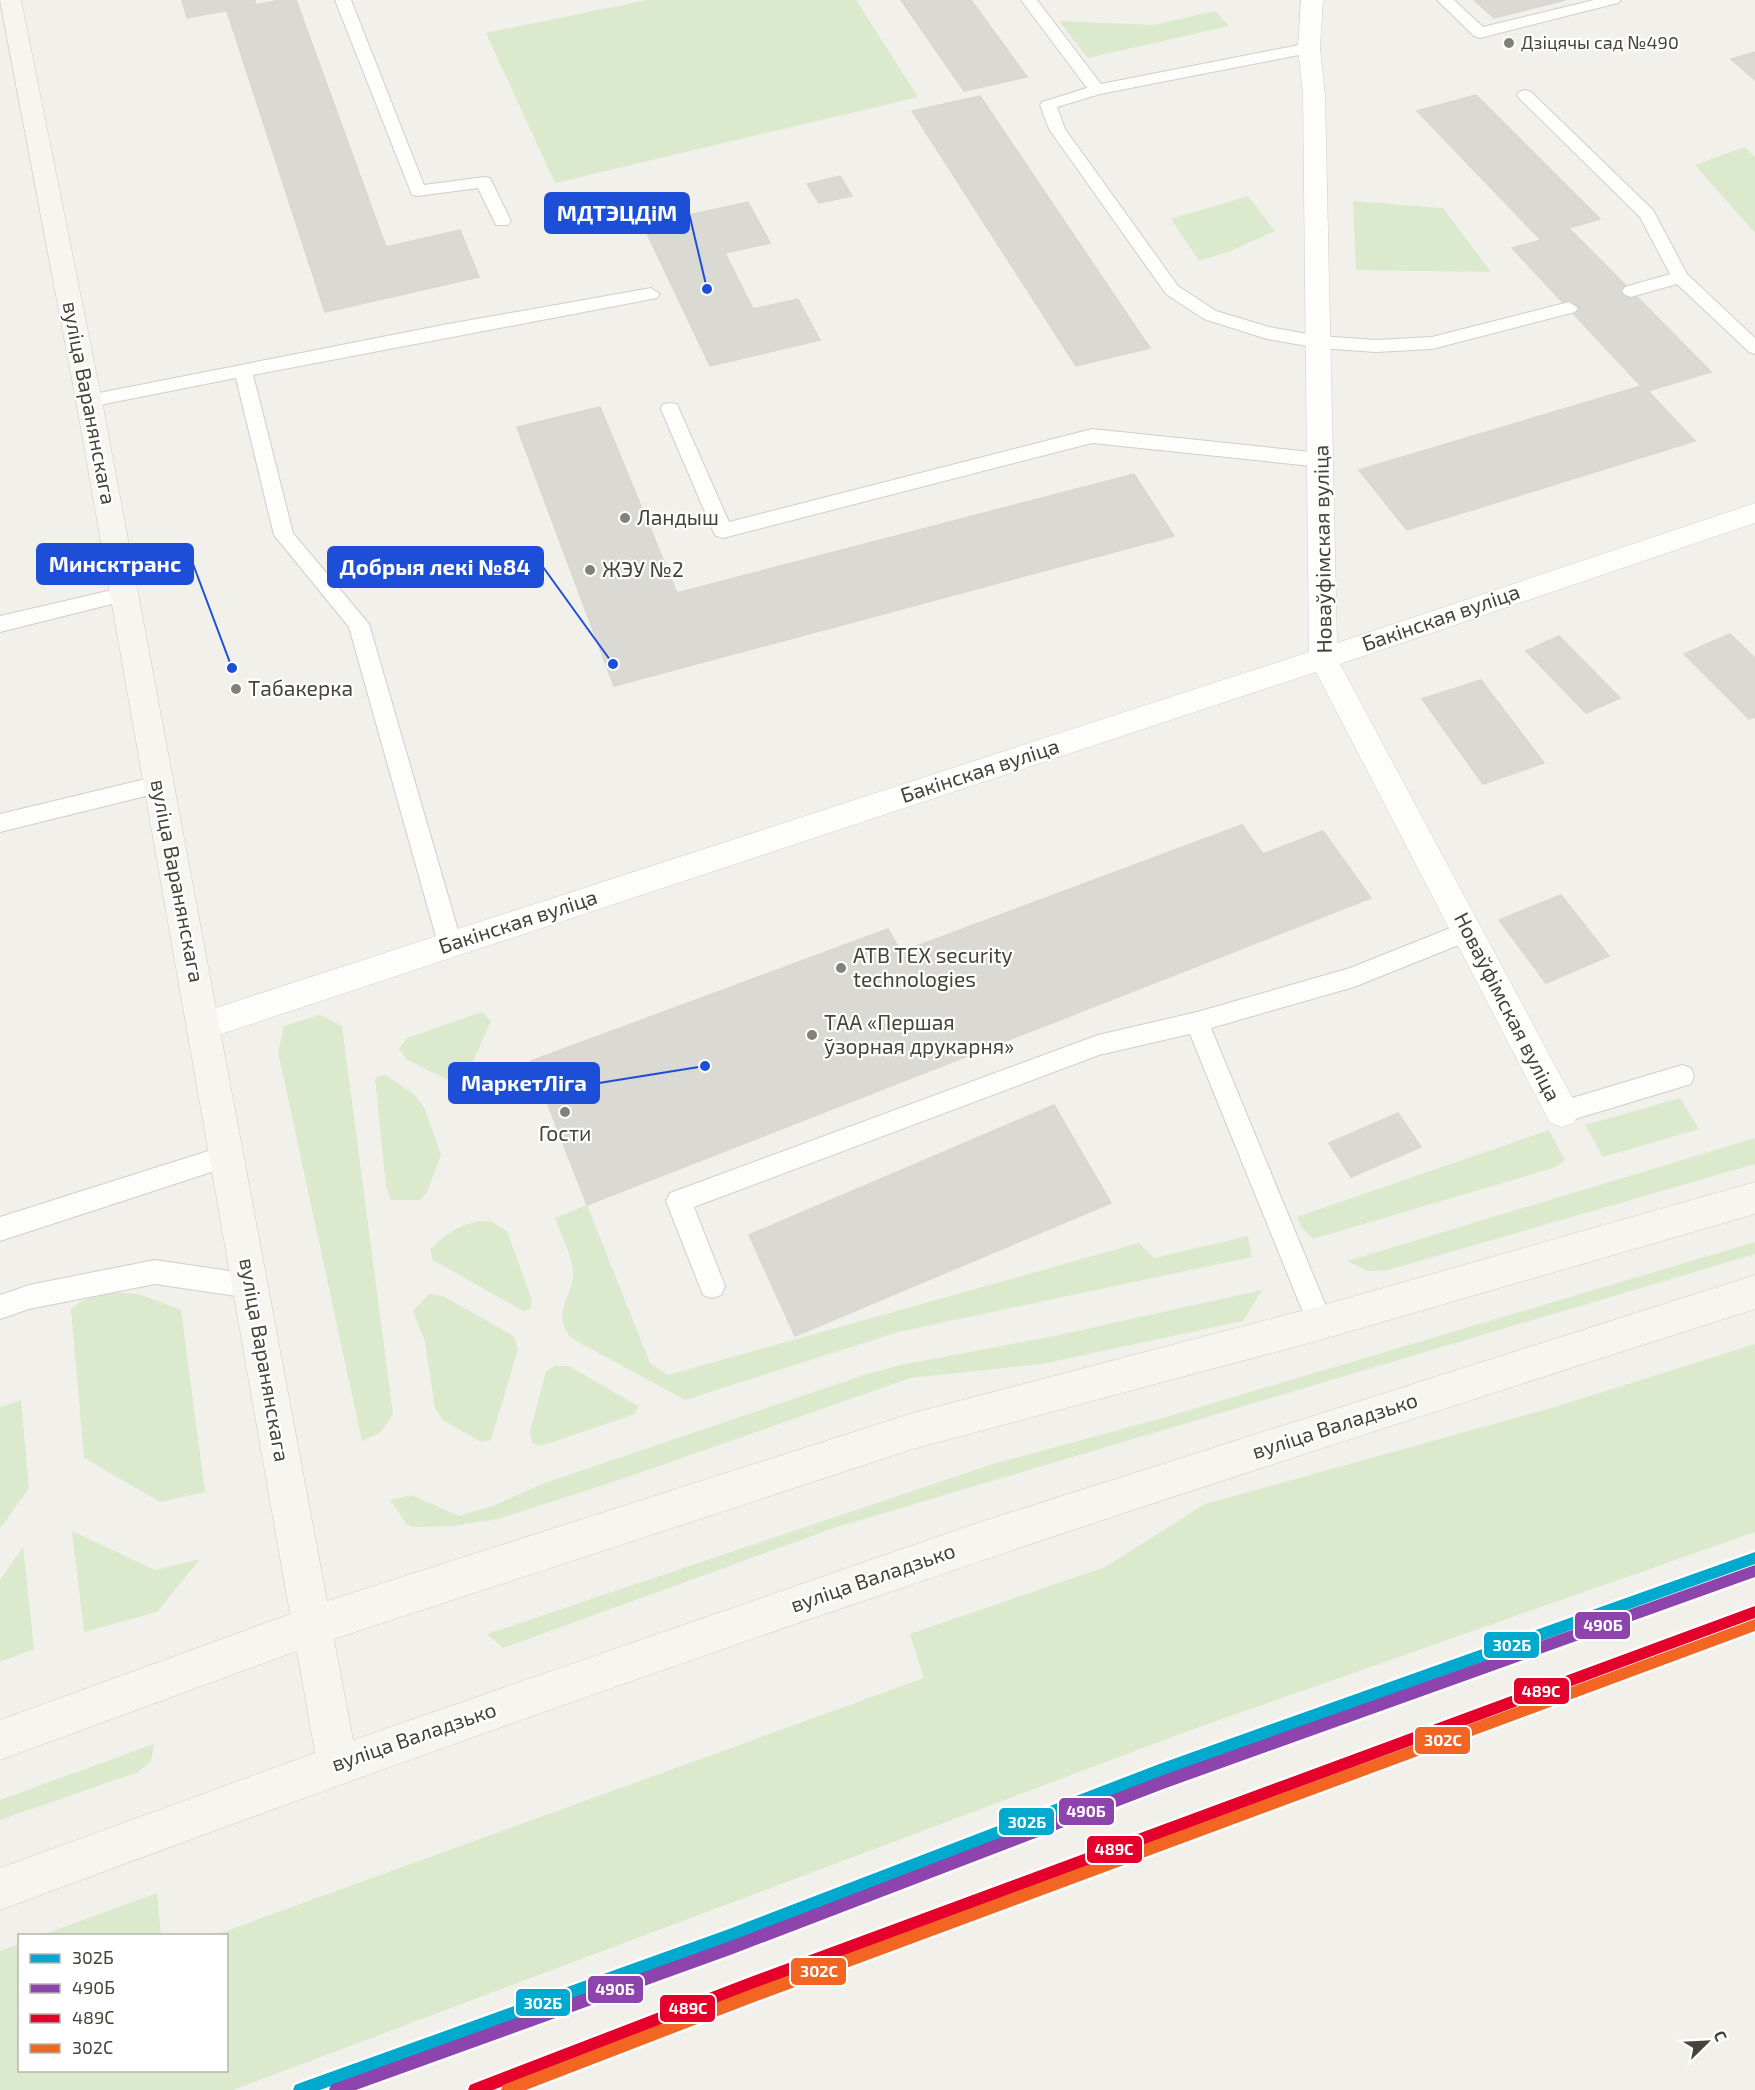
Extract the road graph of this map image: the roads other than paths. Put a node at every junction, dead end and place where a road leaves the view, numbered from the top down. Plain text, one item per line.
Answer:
1 (10, 0) edge
2 (342, 0) edge
3 (1029, 0) edge
4 (1312, 0) edge
5 (1445, 0) edge
6 (1613, 0) edge
7 (1309, 48) junction
8 (1097, 90) junction
9 (1525, 95) dead end
10 (502, 221) dead end
11 (1680, 277) junction
12 (1631, 291) dead end
13 (651, 294) dead end
14 (1569, 308) dead end
15 (1319, 342) junction
16 (1755, 348) edge
17 (243, 371) junction
18 (89, 401) junction
19 (670, 409) dead end
20 (1321, 460) junction
21 (1755, 513) edge
22 (124, 594) junction
23 (0, 624) edge
24 (1323, 658) junction
25 (159, 785) junction
26 (0, 823) edge
27 (1468, 931) junction
28 (450, 944) junction
29 (1197, 1022) junction
30 (203, 1026) junction
31 (1682, 1077) dead end
32 (1562, 1112) joint
33 (227, 1156) junction
34 (1755, 1197) edge
35 (0, 1229) edge
36 (250, 1286) junction
37 (712, 1286) dead end
38 (1755, 1292) edge
39 (0, 1307) edge
40 (1320, 1323) junction
41 (312, 1626) junction
42 (0, 1740) edge
43 (337, 1764) junction
44 (0, 1889) edge

1 - 18 main road, вуліца Варанянскага
2 - 10 lane
3 - 8 lane
4 - 7 street, Новаўфімская вуліца
5 - 6 lane
7 - 8 lane
7 - 15 street, Новаўфімская вуліца
8 - 15 lane
9 - 11 lane
11 - 12 lane
11 - 16 lane
13 - 17 lane
14 - 15 lane
15 - 20 street, Новаўфімская вуліца
17 - 18 lane
17 - 28 lane
18 - 22 main road, вуліца Варанянскага
19 - 20 lane
20 - 24 street, Новаўфімская вуліца
21 - 24 street, Бакінская вуліца
22 - 23 lane
22 - 25 main road, вуліца Варанянскага
24 - 27 street, Новаўфімская вуліца
24 - 28 street, Бакінская вуліца
25 - 26 lane
25 - 30 main road, вуліца Варанянскага
27 - 29 lane
27 - 32 street, Новаўфімская вуліца
28 - 30 street, Бакінская вуліца
29 - 37 lane
29 - 40 lane
30 - 33 main road, вуліца Варанянскага
31 - 32 lane
33 - 35 lane
33 - 36 main road, вуліца Варанянскага
34 - 40 main road
36 - 39 lane
36 - 41 main road, вуліца Варанянскага
38 - 43 main road, вуліца Валадзько
40 - 41 main road
41 - 42 main road
41 - 43 main road, вуліца Варанянскага
43 - 44 main road, вуліца Валадзько

